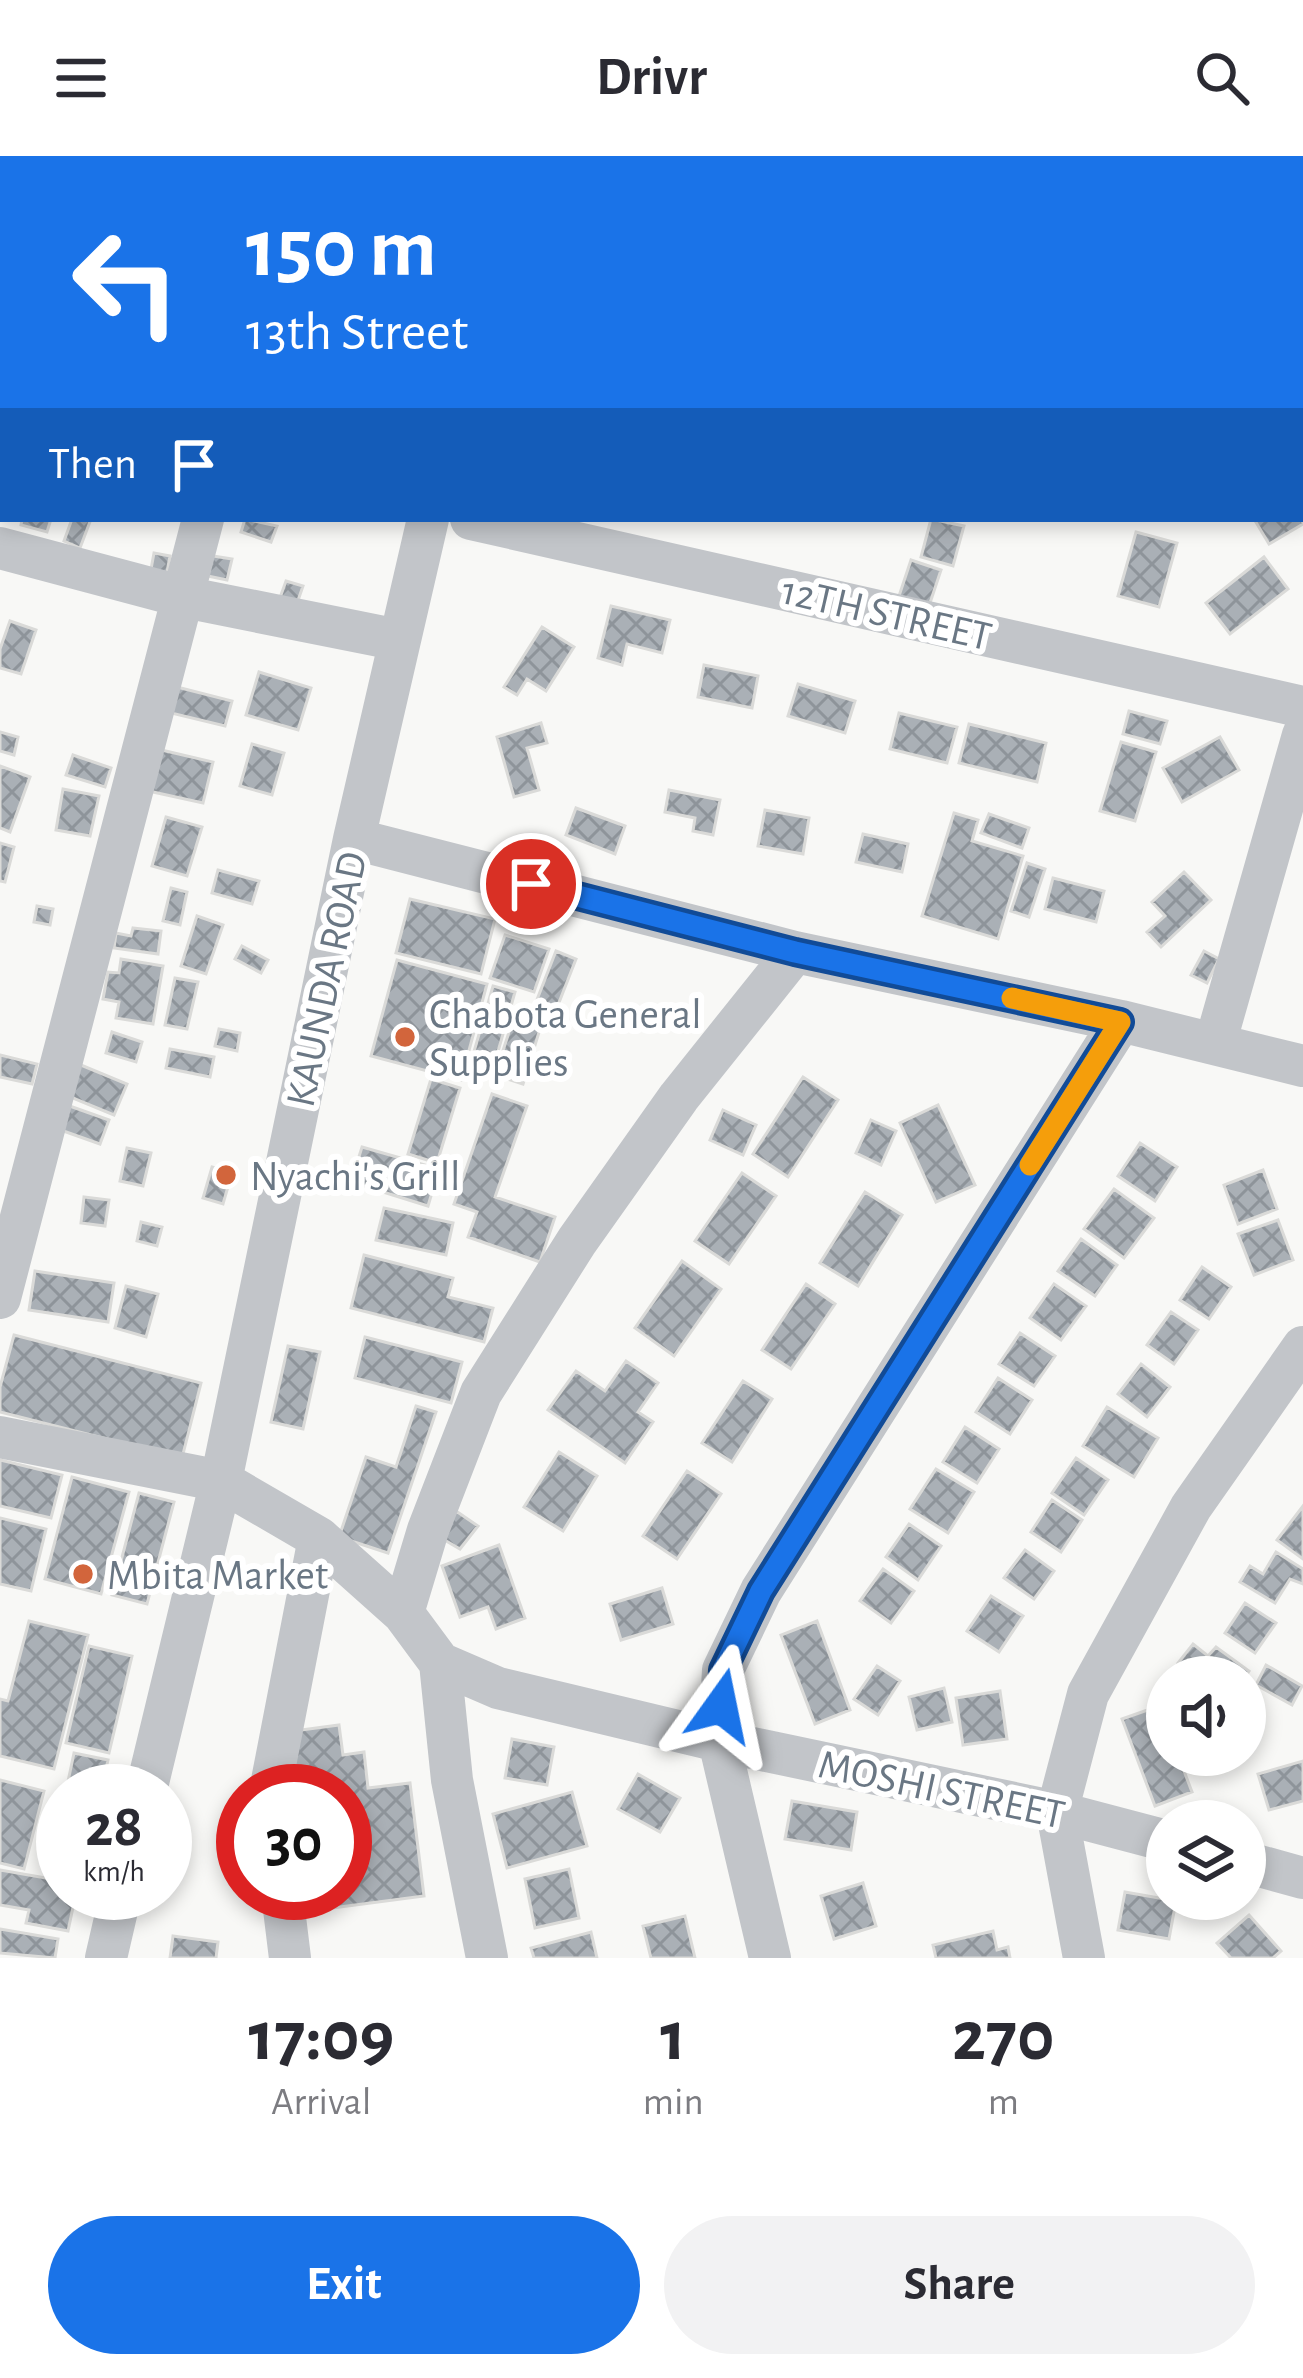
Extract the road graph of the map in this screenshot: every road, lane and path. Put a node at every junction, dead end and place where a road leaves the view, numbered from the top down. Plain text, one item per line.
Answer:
1 (202, 522) edge
2 (427, 522) edge
3 (484, 522) edge
4 (0, 551) edge
5 (184, 597) junction
6 (399, 640) junction
7 (1303, 706) edge
8 (1303, 735) edge
9 (354, 839) junction
10 (795, 952) junction
11 (1120, 1022) junction
12 (1214, 1044) junction
13 (1303, 1066) edge
14 (0, 1298) edge
15 (1303, 1347) edge
16 (0, 1437) edge
17 (221, 1481) junction
18 (319, 1538) junction
19 (403, 1613) junction
20 (440, 1663) junction
21 (719, 1741) junction
22 (153, 1764) edge
23 (275, 1764) edge
24 (1057, 1811) junction
25 (1146, 1835) edge
26 (1266, 1868) edge
27 (1303, 1878) edge
28 (115, 1920) edge
29 (285, 1920) edge
30 (106, 1958) edge
31 (290, 1958) edge
32 (487, 1958) edge
33 (770, 1958) edge
34 (1084, 1958) edge

1 - 5 street
2 - 6 street, KAUNDA ROAD
3 - 7 street, 12TH STREET
4 - 5 street
5 - 6 street
5 - 14 street
6 - 9 street, KAUNDA ROAD
8 - 12 street
9 - 10 street
9 - 17 street, KAUNDA ROAD
10 - 11 street
10 - 19 street
11 - 12 street
11 - 21 street
12 - 13 street
15 - 24 street
16 - 17 street
17 - 18 street
17 - 22 street, KAUNDA ROAD
18 - 19 street
18 - 23 street
19 - 20 street
20 - 21 street, MOSHI STREET
20 - 32 street
21 - 24 street, MOSHI STREET
21 - 33 street
24 - 25 street, MOSHI STREET
24 - 34 street
26 - 27 street
28 - 30 street
29 - 31 street

